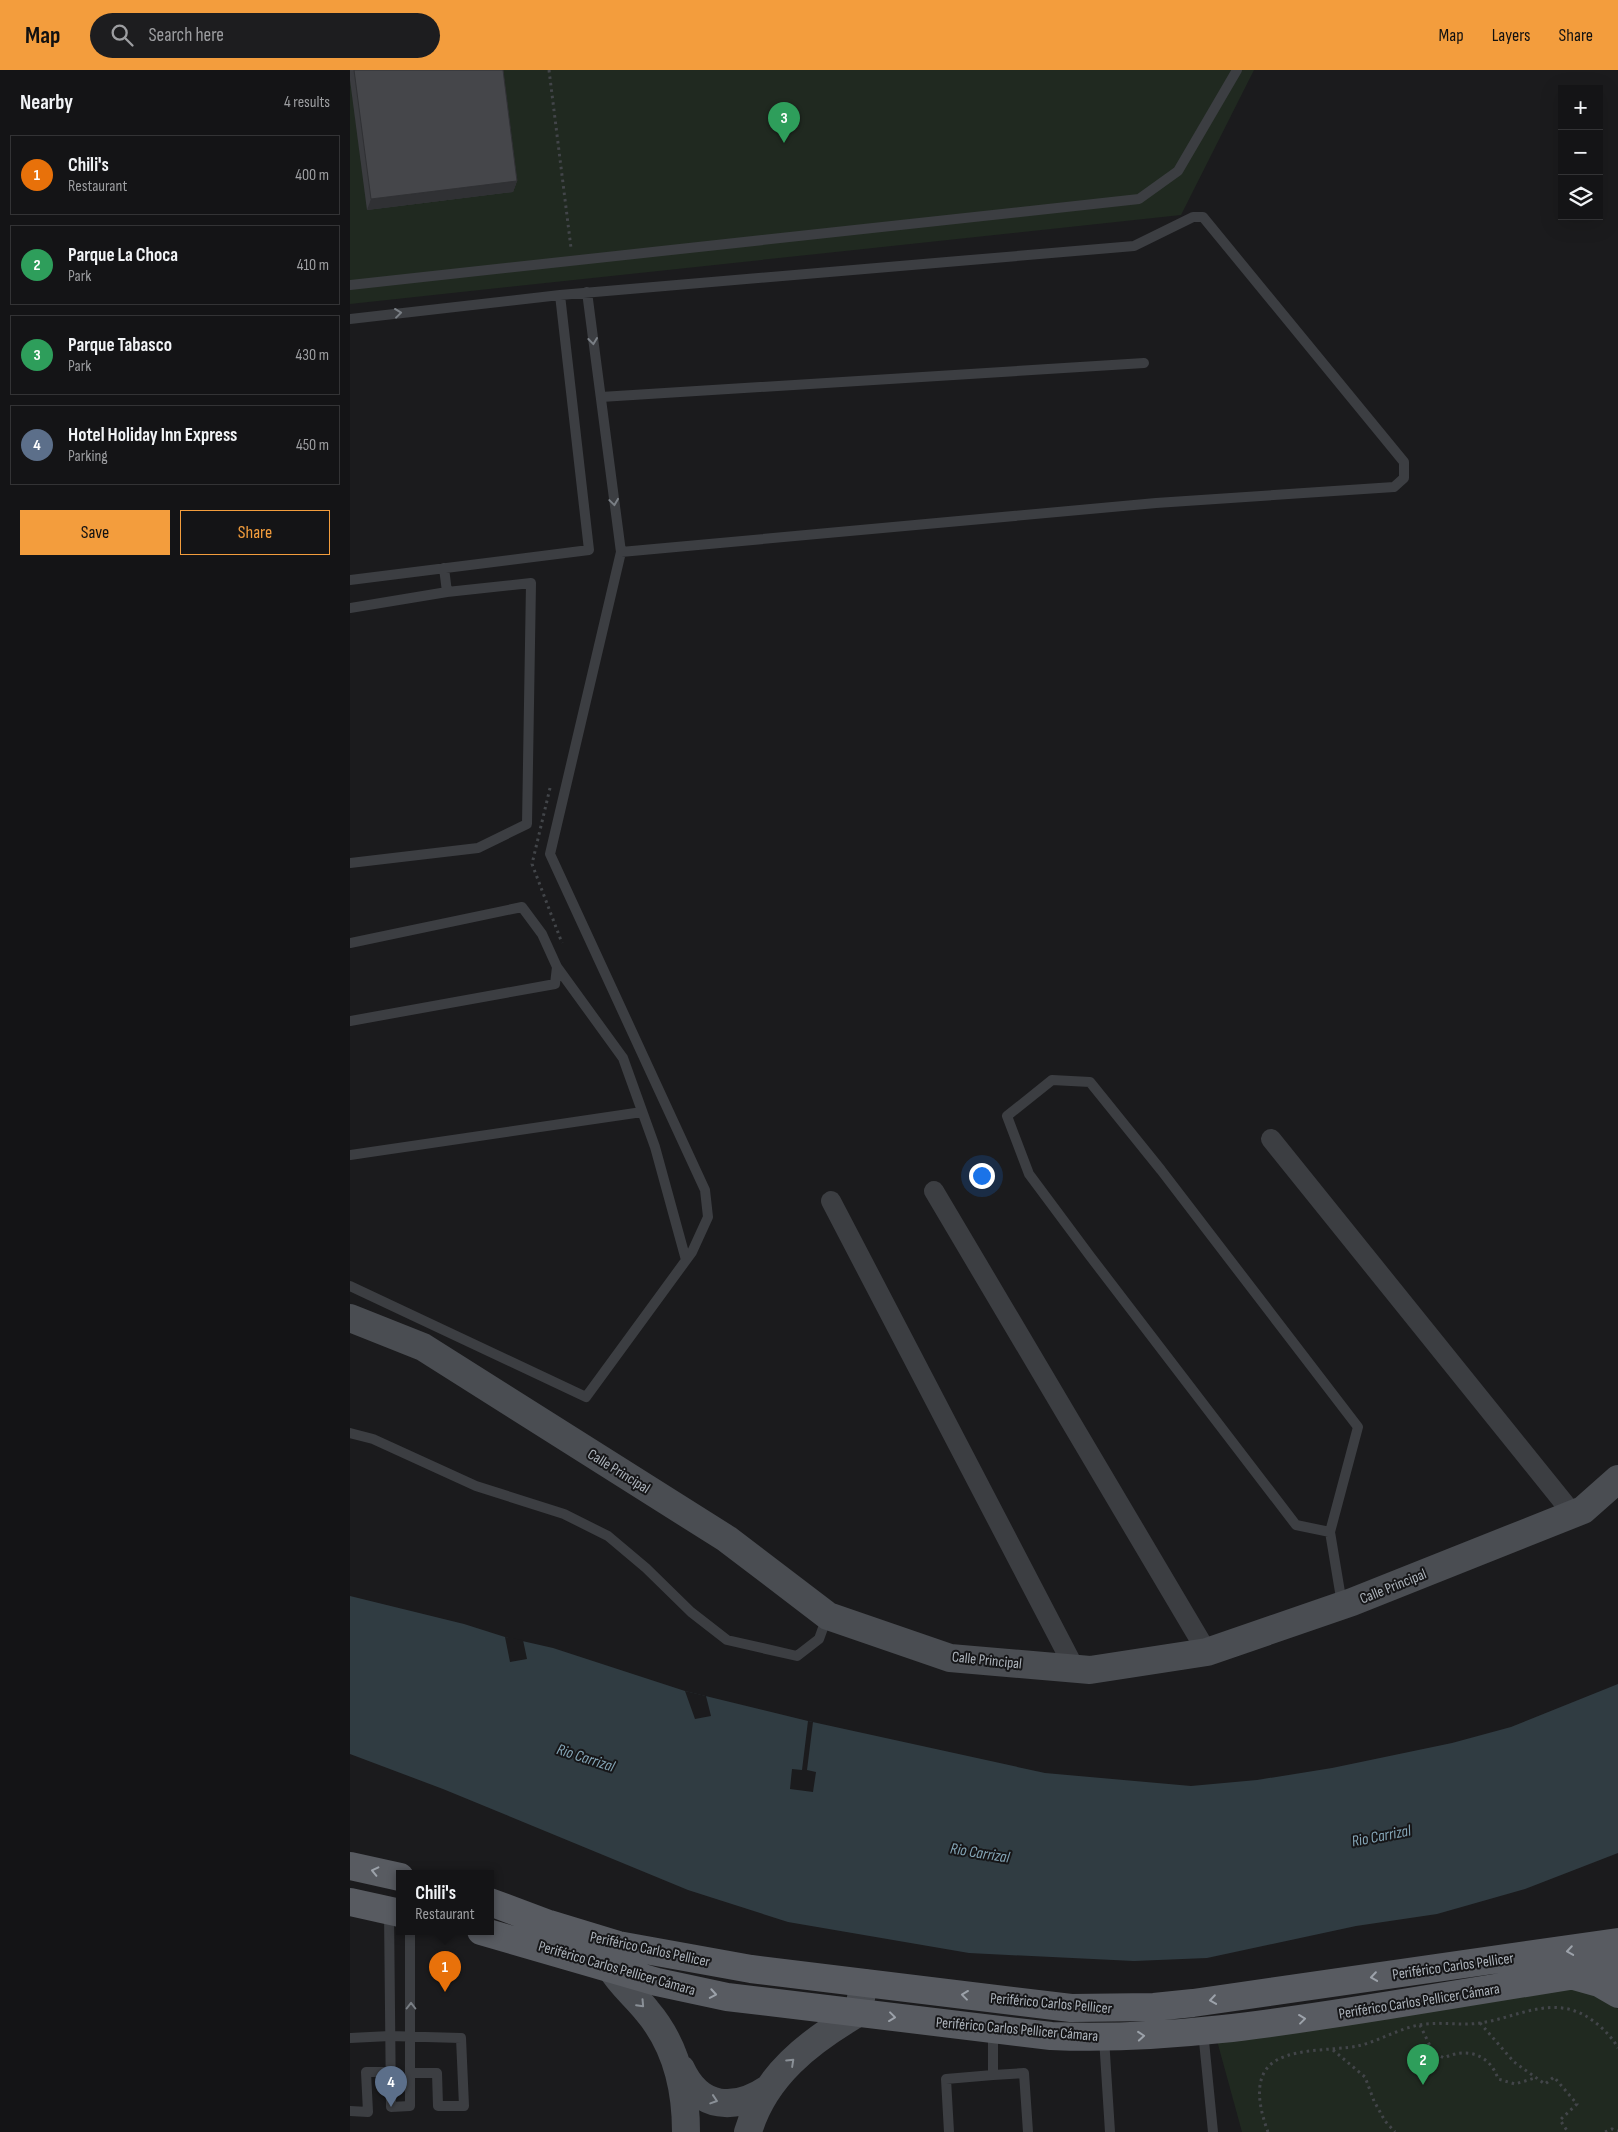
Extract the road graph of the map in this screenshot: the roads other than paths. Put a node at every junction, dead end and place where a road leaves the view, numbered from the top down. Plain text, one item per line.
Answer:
1 (1237, 70) edge
2 (350, 285) edge
3 (587, 292) junction
4 (560, 295) junction
5 (350, 319) edge
6 (1144, 363) dead end
7 (601, 397) junction
8 (621, 552) junction
9 (444, 568) junction
10 (350, 580) edge
11 (447, 592) junction
12 (350, 608) edge
13 (350, 863) edge
14 (350, 943) edge
15 (557, 967) junction
16 (350, 1021) edge
17 (642, 1112) junction
18 (1272, 1139) dead end
19 (350, 1155) edge
20 (934, 1191) dead end
21 (832, 1201) dead end
22 (686, 1260) junction
23 (350, 1286) edge
24 (350, 1318) edge
25 (350, 1433) edge
26 (1618, 1479) edge
27 (1573, 1514) junction
28 (1330, 1532) junction
29 (1342, 1606) junction
30 (828, 1616) junction
31 (1207, 1652) junction
32 (1075, 1669) junction
33 (350, 1866) edge
34 (396, 1876) edge
35 (350, 1902) edge
36 (494, 1903) edge
37 (395, 1911) edge
38 (494, 1933) edge
39 (410, 1935) edge
40 (1618, 1942) edge
41 (614, 1956) junction
42 (1618, 1968) edge
43 (1573, 1976) junction
44 (864, 1983) junction
45 (1618, 1994) edge
46 (858, 2013) junction
47 (993, 2029) junction
48 (1202, 2030) junction
49 (390, 2036) junction
50 (411, 2036) junction
51 (1104, 2037) junction
52 (350, 2038) edge
53 (673, 2052) junction
54 (390, 2072) junction
55 (410, 2073) junction
56 (993, 2075) junction
57 (769, 2088) junction
58 (350, 2111) edge
59 (686, 2132) edge
60 (748, 2132) edge
61 (948, 2132) edge
62 (1028, 2132) edge
63 (1110, 2132) edge
64 (1213, 2132) edge

1 - 2 lane
3 - 4 lane
3 -> 7 lane
3 - 8 lane
5 -> 4 lane
4 - 9 lane
6 - 7 lane
7 -> 8 lane
8 - 22 lane
9 - 10 lane
9 - 11 lane
11 - 12 lane
11 - 13 lane
14 - 15 lane
15 - 16 lane
15 - 17 lane
17 - 19 lane
17 - 22 lane
18 - 27 street
20 - 31 street
21 - 32 street
22 - 23 lane
24 - 30 main road, Calle Principal
25 - 30 lane
26 - 27 main road, Calle Principal
27 - 29 main road, Calle Principal
28 - 28 lane
28 - 29 lane
29 - 31 main road, Calle Principal
30 - 32 main road, Calle Principal
31 - 32 main road, Calle Principal
34 -> 33 main road
35 - 37 main road
36 - 41 main road, Periférico Carlos Pellicer
37 - 49 lane
38 - 41 main road, Periférico Carlos Pellicer Cámara
50 -> 39 lane
40 -> 44 main road, Periférico Carlos Pellicer
41 - 44 main road, Periférico Carlos Pellicer
41 -> 46 main road, Periférico Carlos Pellicer Cámara
41 -> 53 main road
42 - 43 main road, Periférico Carlos Pellicer Cámara
43 - 45 main road
48 -> 43 main road, Periférico Carlos Pellicer Cámara
44 - 46 main road
46 -> 47 main road, Periférico Carlos Pellicer Cámara
57 -> 46 main road
47 - 51 main road, Periférico Carlos Pellicer Cámara
47 - 56 lane
51 -> 48 main road, Periférico Carlos Pellicer Cámara
48 - 64 lane
49 - 50 lane
49 - 52 lane
49 - 54 lane
50 - 55 lane
50 - 55 lane
51 - 63 lane
53 -> 57 main road
53 - 59 main road
54 - 55 lane
54 - 58 lane
56 - 61 lane
56 - 62 lane
57 - 60 main road

